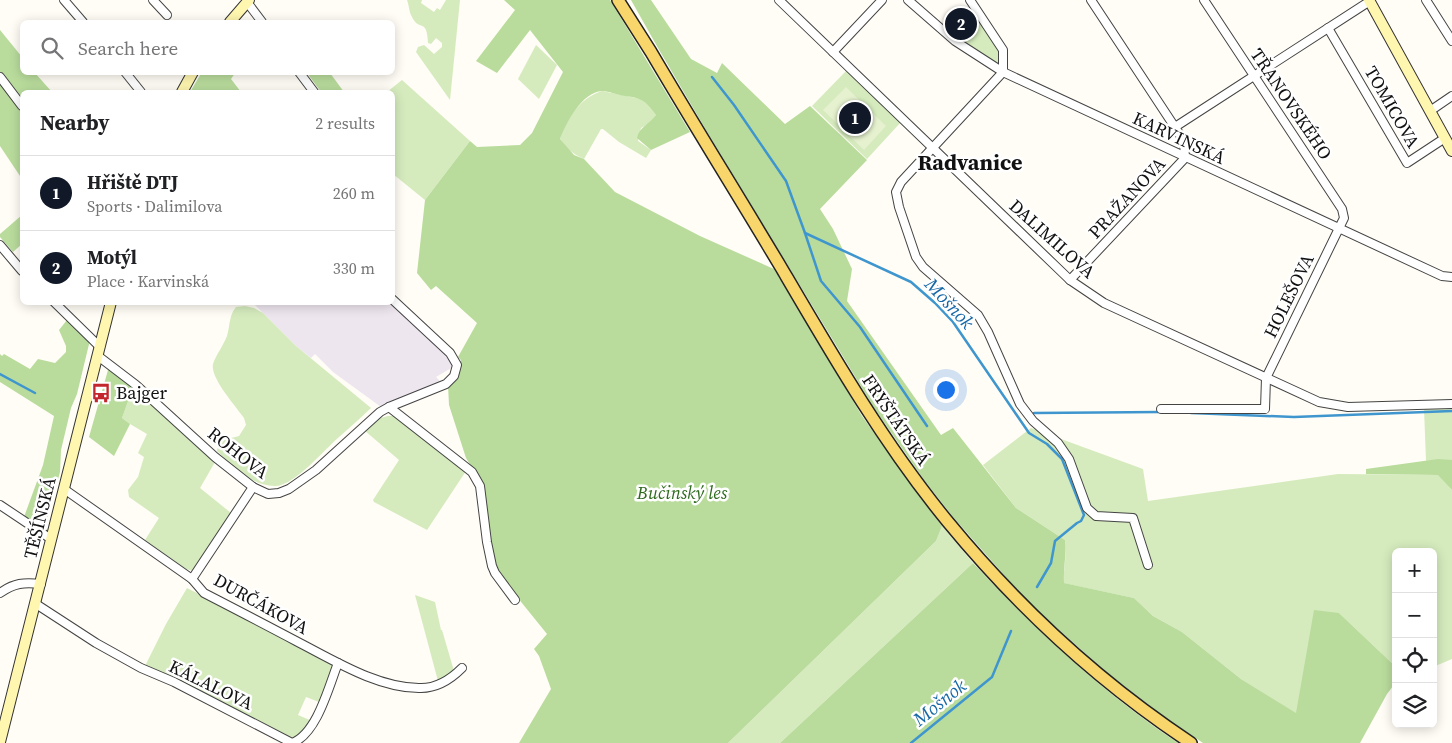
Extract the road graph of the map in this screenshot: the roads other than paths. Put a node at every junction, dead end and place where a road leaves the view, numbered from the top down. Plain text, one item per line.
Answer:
1 (64, 0) edge
2 (153, 0) edge
3 (618, 0) edge
4 (625, 0) edge
5 (779, 0) edge
6 (882, 0) edge
7 (908, 0) edge
8 (970, 0) edge
9 (1091, 0) edge
10 (1204, 0) edge
11 (1369, 0) edge
12 (1426, 0) edge
13 (248, 1) edge
14 (167, 16) dead end
15 (81, 20) edge
16 (232, 20) edge
17 (261, 20) edge
18 (1328, 28) junction
19 (1452, 41) edge
20 (651, 52) junction
21 (833, 52) junction
22 (1003, 72) junction
23 (127, 75) edge
24 (192, 75) edge
25 (301, 75) edge
26 (1254, 76) junction
27 (0, 77) edge
28 (139, 90) edge
29 (183, 90) edge
30 (312, 90) edge
31 (1452, 96) edge
32 (20, 103) edge
33 (1430, 111) junction
34 (1175, 127) junction
35 (1445, 138) junction
36 (932, 147) junction
37 (1452, 150) edge
38 (1185, 158) junction
39 (1339, 227) junction
40 (0, 245) edge
41 (20, 269) edge
42 (1452, 277) edge
43 (1070, 280) junction
44 (395, 302) edge
45 (57, 305) edge
46 (110, 305) edge
47 (99, 351) junction
48 (1266, 378) junction
49 (1452, 404) edge
50 (388, 407) junction
51 (1161, 409) dead end
52 (253, 487) junction
53 (64, 489) junction
54 (0, 505) edge
55 (51, 539) junction
56 (1148, 565) dead end
57 (192, 578) junction
58 (41, 584) junction
59 (0, 593) edge
60 (515, 600) dead end
61 (36, 604) junction
62 (338, 663) junction
63 (462, 668) dead end
64 (0, 742) edge
65 (1191, 743) edge

1 - 15 street
2 - 14 street
3 - 20 main road, FRYŠTÁTSKÁ
4 - 20 main road, FRYŠTÁTSKÁ
5 - 21 street, DALIMILOVA
6 - 21 street
7 - 22 street, KARVINSKÁ
8 - 22 street
9 - 34 street
10 - 26 street, TŘANOVSKÉHO
11 - 18 street
11 - 33 main road
12 - 19 street
13 - 16 main road
13 - 17 street
18 - 26 street
18 - 35 street, TOMICOVA
20 - 65 main road, FRYŠTÁTSKÁ
21 - 36 street, DALIMILOVA
22 - 36 street
22 - 38 street, KARVINSKÁ
23 - 28 street
24 - 29 main road
25 - 30 street
26 - 34 street
26 - 39 street, TŘANOVSKÉHO
27 - 32 street
31 - 33 street
33 - 35 main road
34 - 38 street
35 - 37 main road
36 - 43 street, DALIMILOVA
36 - 56 street
38 - 39 street, KARVINSKÁ
38 - 43 street, PRAŽANOVA
39 - 42 street, KARVINSKÁ
39 - 48 street, HOLEŠOVA
40 - 41 street
43 - 48 street, DALIMILOVA
44 - 50 street, ROHOVA
45 - 47 street, ROHOVA
46 - 47 main road, TĚŠÍNSKÁ
47 - 52 street, ROHOVA
47 - 53 main road, TĚŠÍNSKÁ
48 - 49 street, DALIMILOVA
48 - 51 street
50 - 52 street, ROHOVA
50 - 60 street
52 - 57 street
53 - 55 main road, TĚŠÍNSKÁ
53 - 57 street, DURČÁKOVA
54 - 55 street
55 - 58 main road, TĚŠÍNSKÁ
57 - 62 street, DURČÁKOVA
58 - 59 street
58 - 61 main road, TĚŠÍNSKÁ
61 - 62 street, KÁLALOVA
61 - 64 main road, TĚŠÍNSKÁ
62 - 63 street, DURČÁKOVA

